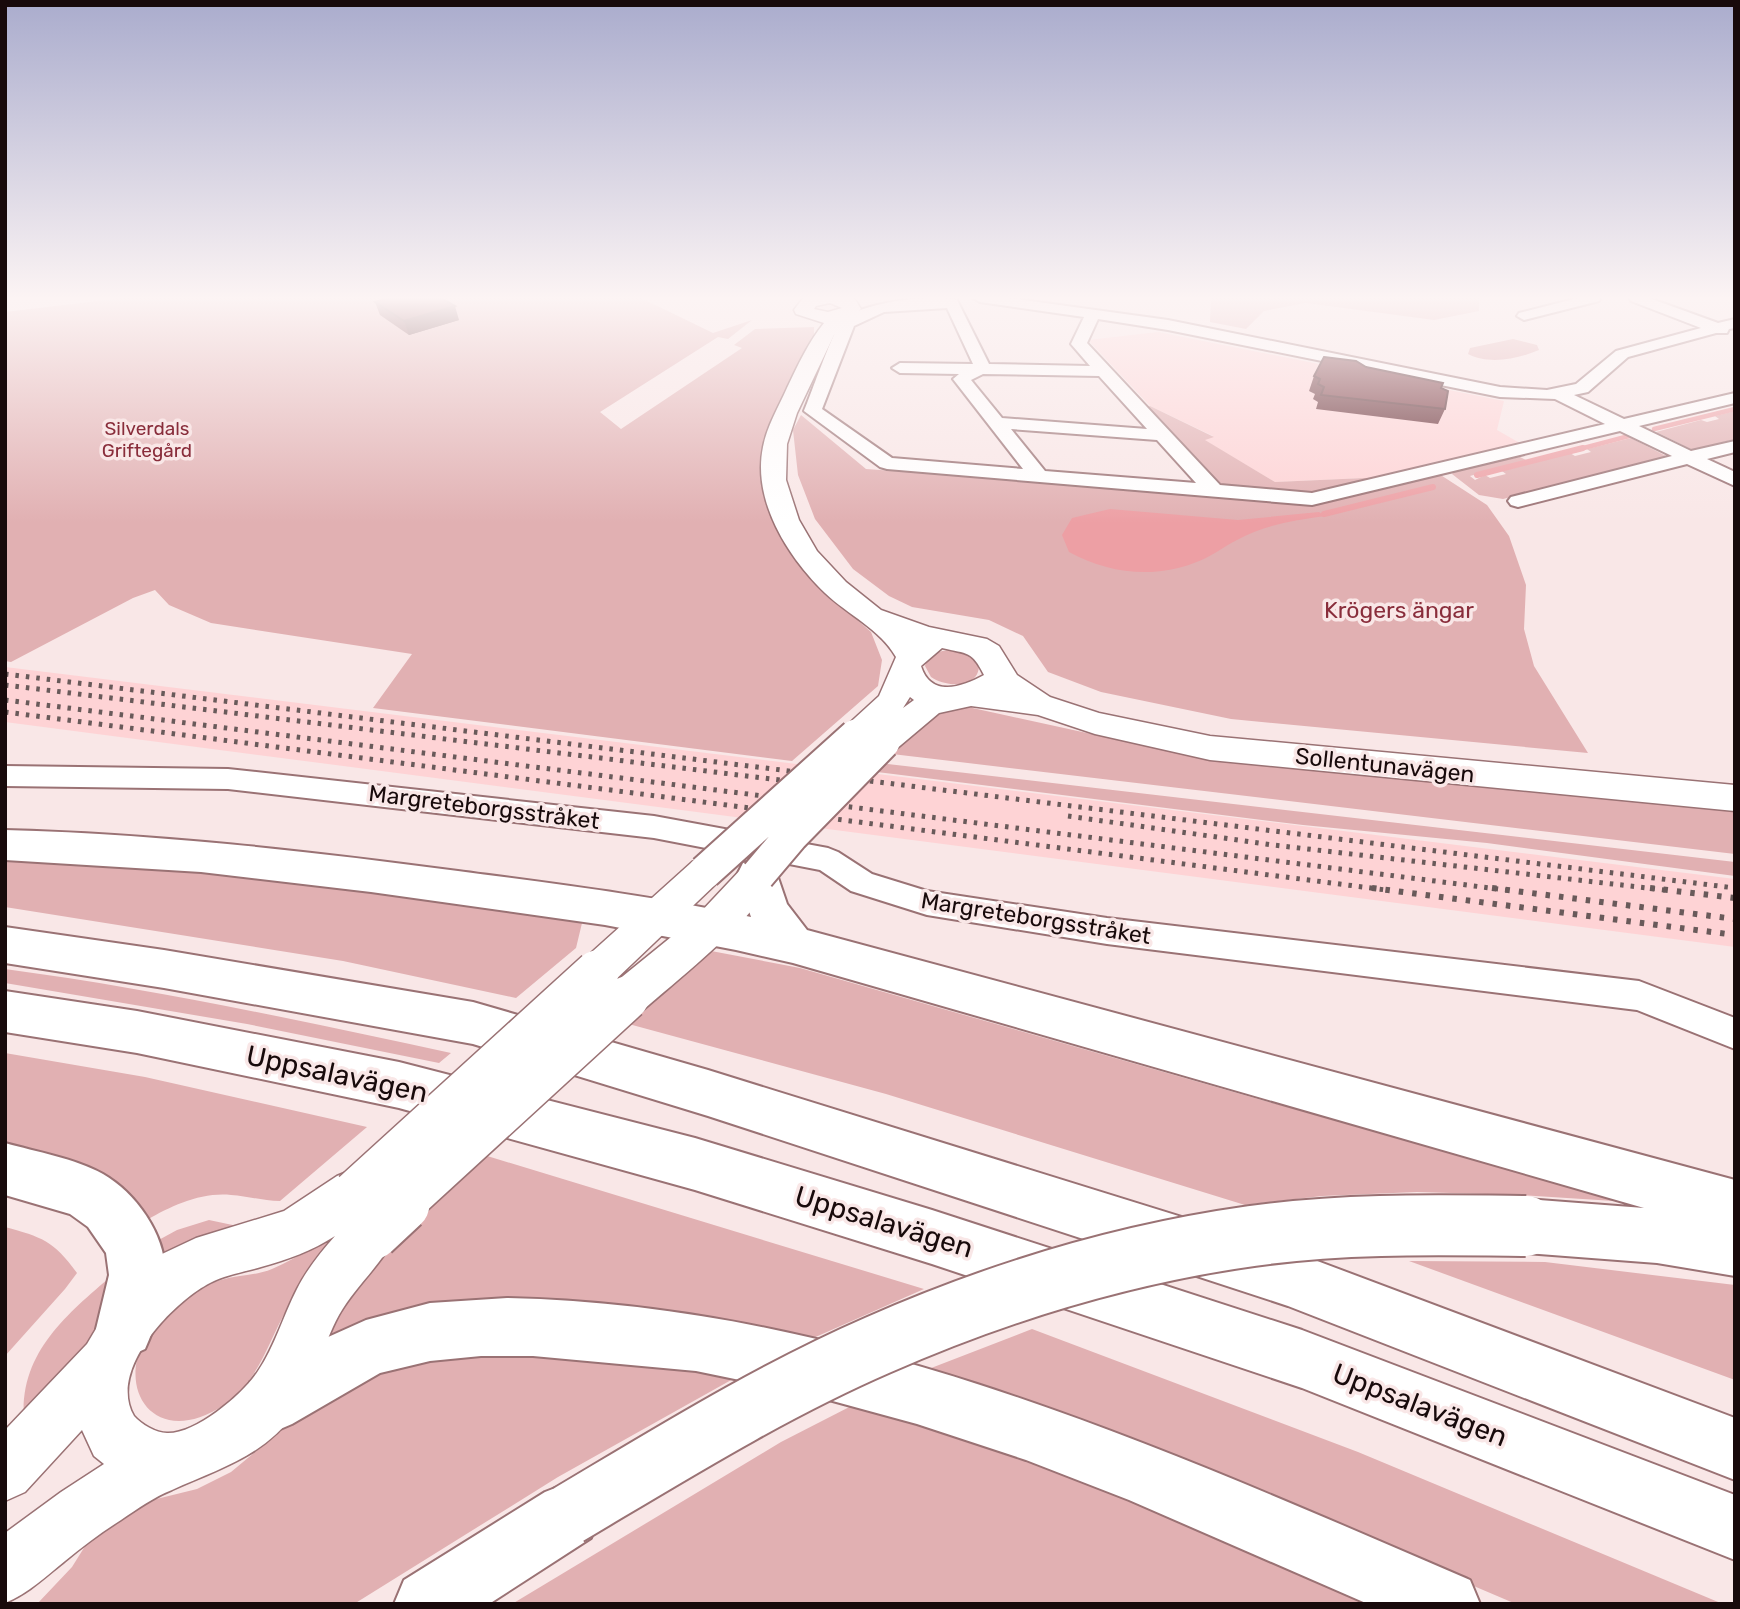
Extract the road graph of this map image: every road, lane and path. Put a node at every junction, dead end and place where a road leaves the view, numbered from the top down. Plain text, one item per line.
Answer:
1 (806, 373) edge
2 (827, 373) edge
3 (973, 373) edge
4 (1104, 373) edge
5 (1406, 373) edge
6 (1600, 373) edge
7 (1557, 393) junction
8 (1735, 398) edge
9 (997, 423) junction
10 (1623, 425) junction
11 (1161, 435) junction
12 (1735, 446) edge
13 (1688, 458) junction
14 (1041, 477) junction
15 (1735, 481) edge
16 (1215, 492) junction
17 (1518, 501) dead end
18 (866, 612) junction
19 (947, 640) junction
20 (908, 660) junction
21 (997, 673) junction
22 (960, 697) junction
23 (1041, 705) junction
24 (870, 739) junction
25 (5, 776) edge
26 (1735, 798) edge
27 (5, 845) edge
28 (758, 875) junction
29 (656, 917) junction
30 (711, 927) junction
31 (793, 945) junction
32 (5, 946) edge
33 (612, 985) junction
34 (5, 1011) edge
35 (1735, 1034) edge
36 (5, 1169) edge
37 (1735, 1207) edge
38 (363, 1212) junction
39 (1735, 1249) edge
40 (115, 1346) junction
41 (271, 1403) junction
42 (1735, 1448) edge
43 (165, 1462) junction
44 (5, 1472) edge
45 (1735, 1528) edge
46 (5, 1573) edge
47 (428, 1604) edge
48 (1446, 1604) edge

1 - 18 street, Sollentunavägen
2 - 14 street
3 - 9 street
4 - 11 street
5 - 7 street
6 - 7 street
7 - 10 street
8 - 10 street
9 - 11 street
9 - 14 street
10 - 13 street
10 - 16 street
11 - 16 street
12 - 13 street
13 - 15 street
13 - 17 street
14 - 16 street
18 - 19 street, Sollentunavägen
18 - 20 street, Sollentunavägen
19 - 20 street
19 - 21 street, Sollentunavägen
20 - 22 street, Sollentunavägen
20 - 24 street
21 - 22 street
21 - 23 street, Sollentunavägen
22 - 23 street, Sollentunavägen
22 - 24 street
23 - 26 street, Sollentunavägen
24 - 28 street, bridge
24 - 29 street, bridge
25 - 35 street, Margreteborgsstråket
27 - 29 highway
28 - 30 street
28 - 31 highway
29 - 30 highway
29 - 33 street
30 - 31 highway
30 - 33 street
31 - 37 highway
32 - 42 highway
33 - 38 street, bridge
34 - 45 highway, Uppsalavägen
36 - 40 highway
38 - 40 street
38 - 41 street
39 - 47 highway, bridge
40 - 43 street
40 - 44 street
41 - 43 street
41 - 48 highway
43 - 46 street

